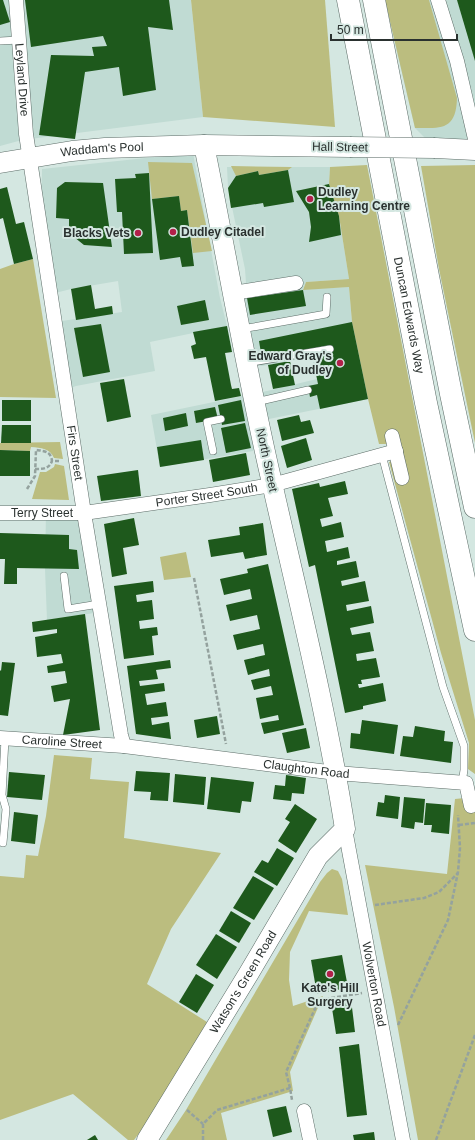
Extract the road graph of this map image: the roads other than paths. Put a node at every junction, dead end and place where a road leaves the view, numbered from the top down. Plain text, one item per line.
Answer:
1 (16, 0) edge
2 (348, 0) edge
3 (374, 0) edge
4 (438, 0) edge
5 (19, 40) junction
6 (0, 41) edge
7 (475, 138) edge
8 (204, 146) junction
9 (475, 150) edge
10 (30, 158) junction
11 (0, 163) edge
12 (296, 282) dead end
13 (233, 293) junction
14 (327, 298) dead end
15 (240, 330) junction
16 (330, 350) dead end
17 (247, 364) junction
18 (308, 390) dead end
19 (254, 409) junction
20 (221, 419) dead end
21 (392, 436) dead end
22 (214, 451) dead end
23 (396, 451) junction
24 (382, 456) junction
25 (402, 478) dead end
26 (272, 485) junction
27 (475, 507) edge
28 (0, 513) edge
29 (84, 513) junction
30 (64, 576) dead end
31 (99, 604) junction
32 (475, 630) edge
33 (3, 739) edge
34 (124, 746) junction
35 (336, 773) junction
36 (462, 783) junction
37 (465, 809) road end
38 (345, 829) junction
39 (3, 843) dead end
40 (304, 1111) dead end
41 (147, 1140) edge
42 (310, 1140) edge
43 (403, 1140) edge

1 - 5 street, Leyland Drive
2 - 32 highway, Duncan Edwards Way
3 - 27 highway
4 - 7 street
5 - 6 lane
5 - 10 street, Leyland Drive
8 - 9 street, Hall Street, bridge
8 - 10 street, Waddam's Pool
8 - 13 street, North Street
10 - 11 street, Waddam's Pool
10 - 29 street, Firs Street
12 - 13 street
13 - 15 street, North Street
14 - 15 lane
15 - 17 street, North Street
16 - 17 lane
17 - 19 street, North Street
18 - 19 lane
19 - 26 street, North Street
20 - 22 lane
21 - 23 street
23 - 24 street, Porter Street South
23 - 25 street
24 - 26 street, Porter Street South
24 - 36 lane
26 - 29 street, Porter Street South
26 - 35 street, North Street
28 - 29 street, Terry Street
29 - 31 street, Firs Street
30 - 31 lane
31 - 34 street, Firs Street
33 - 34 street, Caroline Street
33 - 39 lane
34 - 35 street, Claughton Road
35 - 36 street, Claughton Road
35 - 38 street, North Street
36 - 37 street
38 - 41 street, Watson's Green Road
38 - 43 street, Wolverton Road
40 - 42 street

